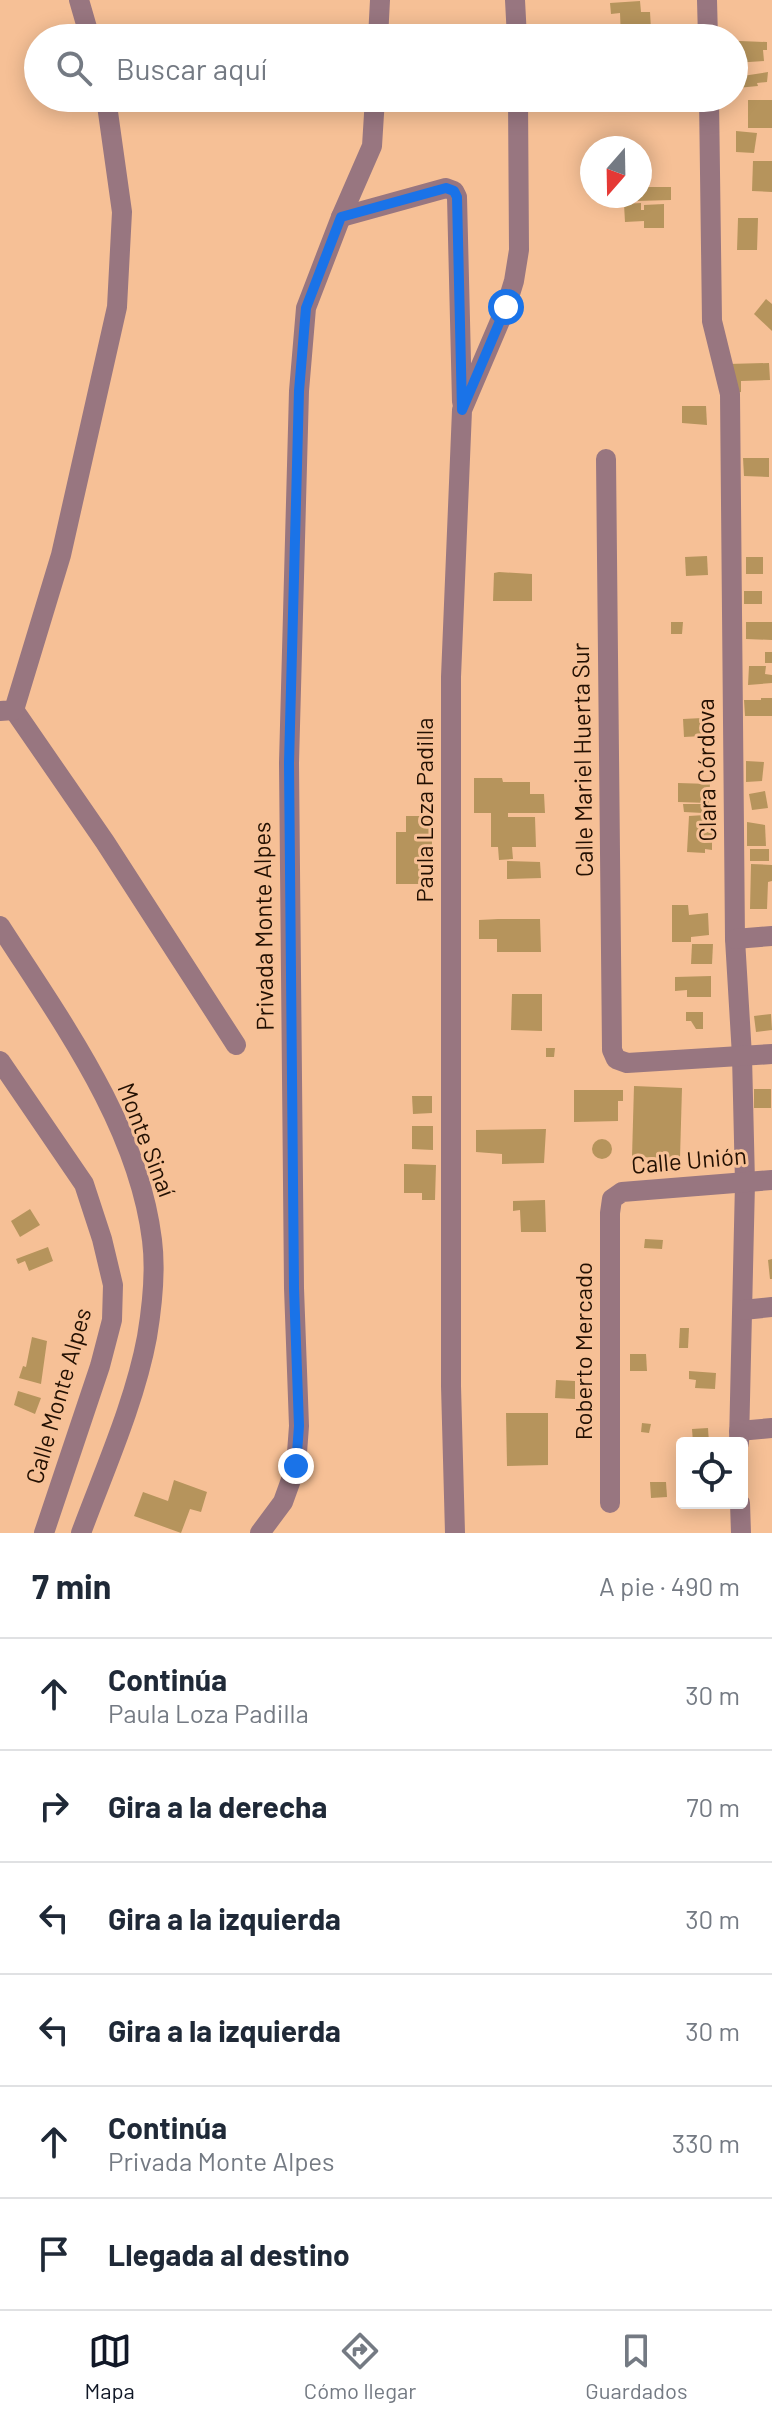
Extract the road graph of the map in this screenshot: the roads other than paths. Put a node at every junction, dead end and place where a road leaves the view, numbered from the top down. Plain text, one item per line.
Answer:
1 (79, 0) edge
2 (380, 0) edge
3 (515, 0) edge
4 (707, 0) edge
5 (86, 24) edge
6 (379, 24) edge
7 (516, 24) edge
8 (708, 24) edge
9 (108, 112) edge
10 (374, 112) edge
11 (518, 112) edge
12 (709, 112) edge
13 (341, 217) junction
14 (462, 410) junction
15 (606, 459) dead end
16 (7, 710) edge
17 (0, 926) edge
18 (772, 936) edge
19 (735, 939) junction
20 (236, 1045) dead end
21 (772, 1054) edge
22 (742, 1056) junction
23 (0, 1061) edge
24 (772, 1180) edge
25 (745, 1183) junction
26 (612, 1199) joint
27 (772, 1307) edge
28 (743, 1310) junction
29 (772, 1428) edge
30 (739, 1437) edge
31 (610, 1503) dead end
32 (740, 1509) edge
33 (44, 1533) edge
34 (81, 1533) edge
35 (260, 1533) edge
36 (455, 1533) edge
37 (741, 1533) edge

1 - 5 street
2 - 6 street
3 - 7 street
4 - 8 street
9 - 16 street
10 - 13 street, Privada Monte Alpes
11 - 14 street, Paula Loza Padilla
12 - 19 street, Clara Córdova
13 - 14 street
13 - 35 street, Privada Monte Alpes
14 - 36 street, Paula Loza Padilla
15 - 22 street, Calle Mariel Huerta Sur
16 - 20 street
17 - 34 street, Monte Sinaí
18 - 19 street
19 - 22 street, Clara Córdova
21 - 22 street
22 - 25 street, Clara Córdova
23 - 33 street, Calle Monte Alpes
24 - 25 street, Calle Unión
25 - 26 street, Calle Unión
25 - 28 street, Clara Córdova
26 - 31 street, Roberto Mercado
27 - 28 street
28 - 30 street, Clara Córdova
29 - 30 street
32 - 37 street

